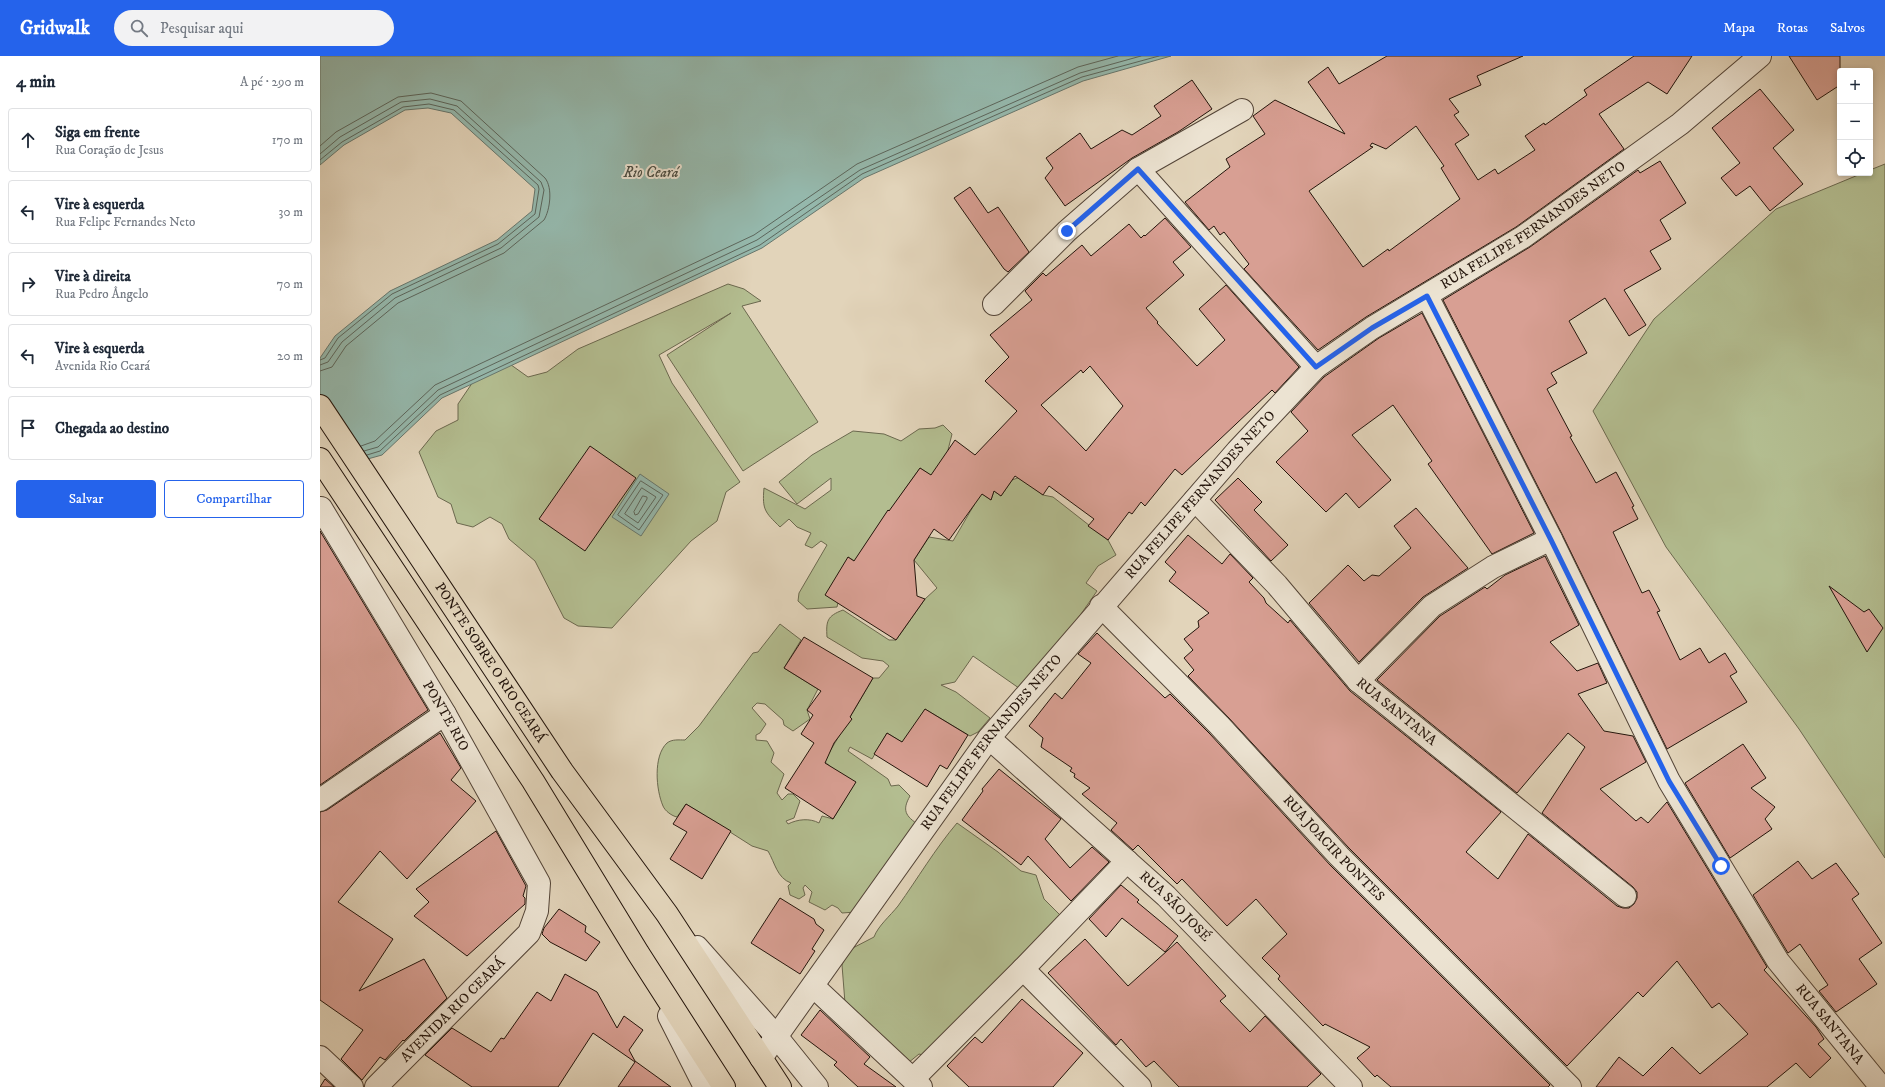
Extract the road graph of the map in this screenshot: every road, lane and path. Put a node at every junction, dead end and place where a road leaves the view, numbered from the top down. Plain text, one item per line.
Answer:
1 (1760, 56) edge
2 (1242, 110) dead end
3 (1138, 169) junction
4 (1427, 296) junction
5 (994, 304) dead end
6 (1316, 367) junction
7 (320, 406) edge
8 (320, 459) edge
9 (1196, 500) junction
10 (321, 508) edge
11 (1551, 540) junction
12 (1101, 606) junction
13 (1358, 681) junction
14 (445, 714) junction
15 (989, 738) junction
16 (320, 800) edge
17 (1127, 861) junction
18 (1625, 896) dead end
19 (667, 914) junction
20 (529, 933) joint
21 (638, 953) junction
22 (1023, 969) junction
23 (813, 986) junction
24 (776, 1036) junction
25 (320, 1057) edge
26 (761, 1058) junction
27 (917, 1083) edge
28 (352, 1087) edge
29 (376, 1087) edge
30 (705, 1087) edge
31 (724, 1087) edge
32 (780, 1087) edge
33 (817, 1087) edge
34 (1140, 1087) edge
35 (1351, 1087) edge
36 (1570, 1087) edge
37 (1881, 1087) edge

1 - 4 street, RUA FELIPE FERNANDES NETO
2 - 3 street
3 - 5 street
3 - 6 street
4 - 6 street, RUA FELIPE FERNANDES NETO
4 - 11 street, RUA SANTANA
6 - 9 street, RUA FELIPE FERNANDES NETO
7 - 19 main road, PONTE SOBRE O RIO CEARÁ
8 - 21 main road, PONTE SOBRE O RIO CEARÁ
9 - 12 street, RUA FELIPE FERNANDES NETO
9 - 13 street, RUA SANTANA
10 - 14 street, PONTE RIO
11 - 13 street
11 - 37 street, RUA SANTANA
12 - 15 street, RUA FELIPE FERNANDES NETO
12 - 36 street, RUA JOACIR PONTES
13 - 18 street, RUA SANTANA
14 - 16 street
14 - 20 street, PONTE RIO
15 - 17 street, RUA SÃO JOSÉ
15 - 23 street, RUA FELIPE FERNANDES NETO
17 - 22 street
17 - 35 street, RUA SÃO JOSÉ
19 - 24 street
19 - 26 main road, PONTE SOBRE O RIO CEARÁ
20 - 29 street, AVENIDA RIO CEARÁ
21 - 30 street
21 - 31 main road, PONTE SOBRE O RIO CEARÁ
22 - 27 street
22 - 34 street
23 - 24 street, RUA FELIPE FERNANDES NETO
23 - 27 street
24 - 26 street, RUA FELIPE FERNANDES NETO
24 - 33 street
25 - 28 street
26 - 32 main road, PONTE SOBRE O RIO CEARÁ

